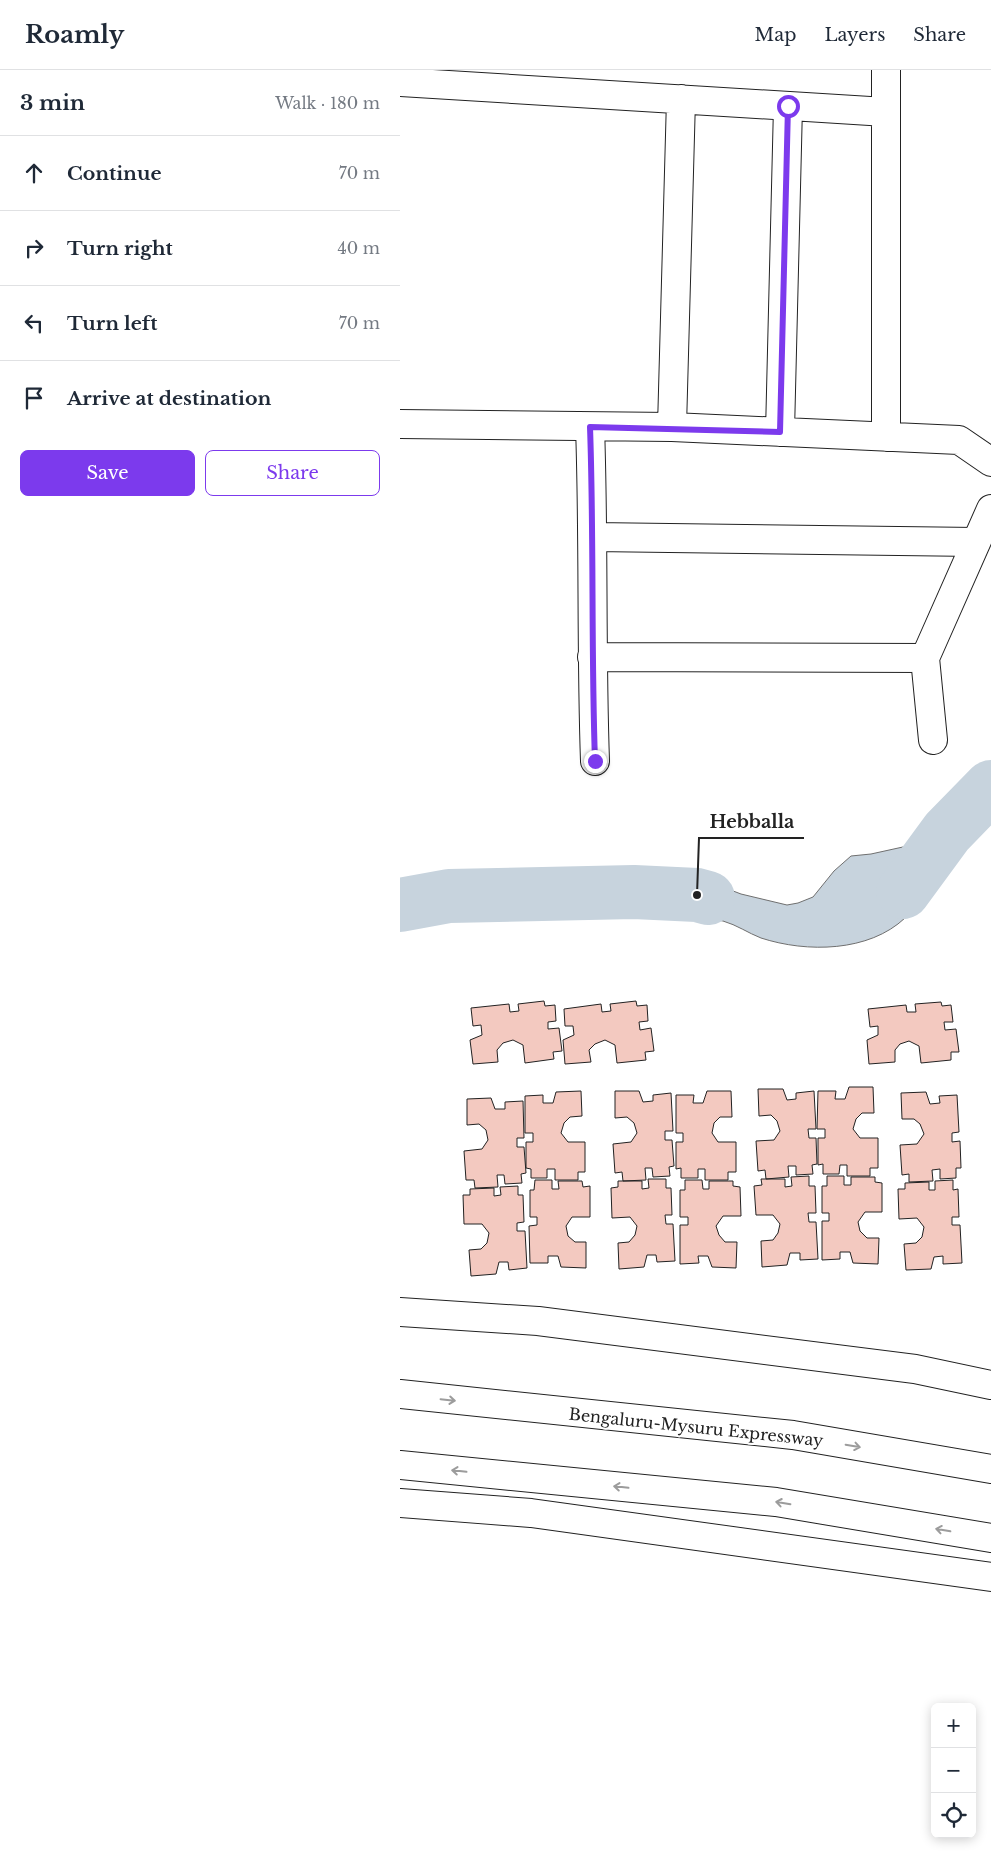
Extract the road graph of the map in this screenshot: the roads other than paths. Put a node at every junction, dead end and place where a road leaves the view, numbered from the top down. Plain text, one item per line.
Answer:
1 (886, 70) edge
2 (479, 79) edge
3 (400, 82) edge
4 (681, 100) junction
5 (788, 106) junction
6 (886, 112) junction
7 (400, 424) edge
8 (590, 427) junction
9 (672, 427) junction
10 (780, 432) junction
11 (886, 437) junction
12 (990, 455) edge
13 (991, 509) edge
14 (594, 537) junction
15 (976, 542) junction
16 (592, 657) junction
17 (925, 658) junction
18 (933, 740) dead end
19 (595, 761) dead end
20 (400, 1312) edge
21 (991, 1385) edge
22 (400, 1394) edge
23 (400, 1465) edge
24 (991, 1469) edge
25 (400, 1503) edge
26 (991, 1538) edge
27 (991, 1577) edge

1 - 6 main road
2 - 3 main road
2 - 4 main road
4 - 5 main road
4 - 9 main road
5 - 6 main road
5 - 10 main road
6 - 11 main road
7 - 8 main road
8 - 9 main road
8 - 14 main road
9 - 10 main road
10 - 11 main road
11 - 12 main road
13 - 15 main road
14 - 15 main road
14 - 16 main road
15 - 17 main road
16 - 17 main road
16 - 19 main road
17 - 18 main road
20 - 21 main road
22 -> 24 main road, Bengaluru-Mysuru Expressway
26 -> 23 main road
25 - 27 main road

